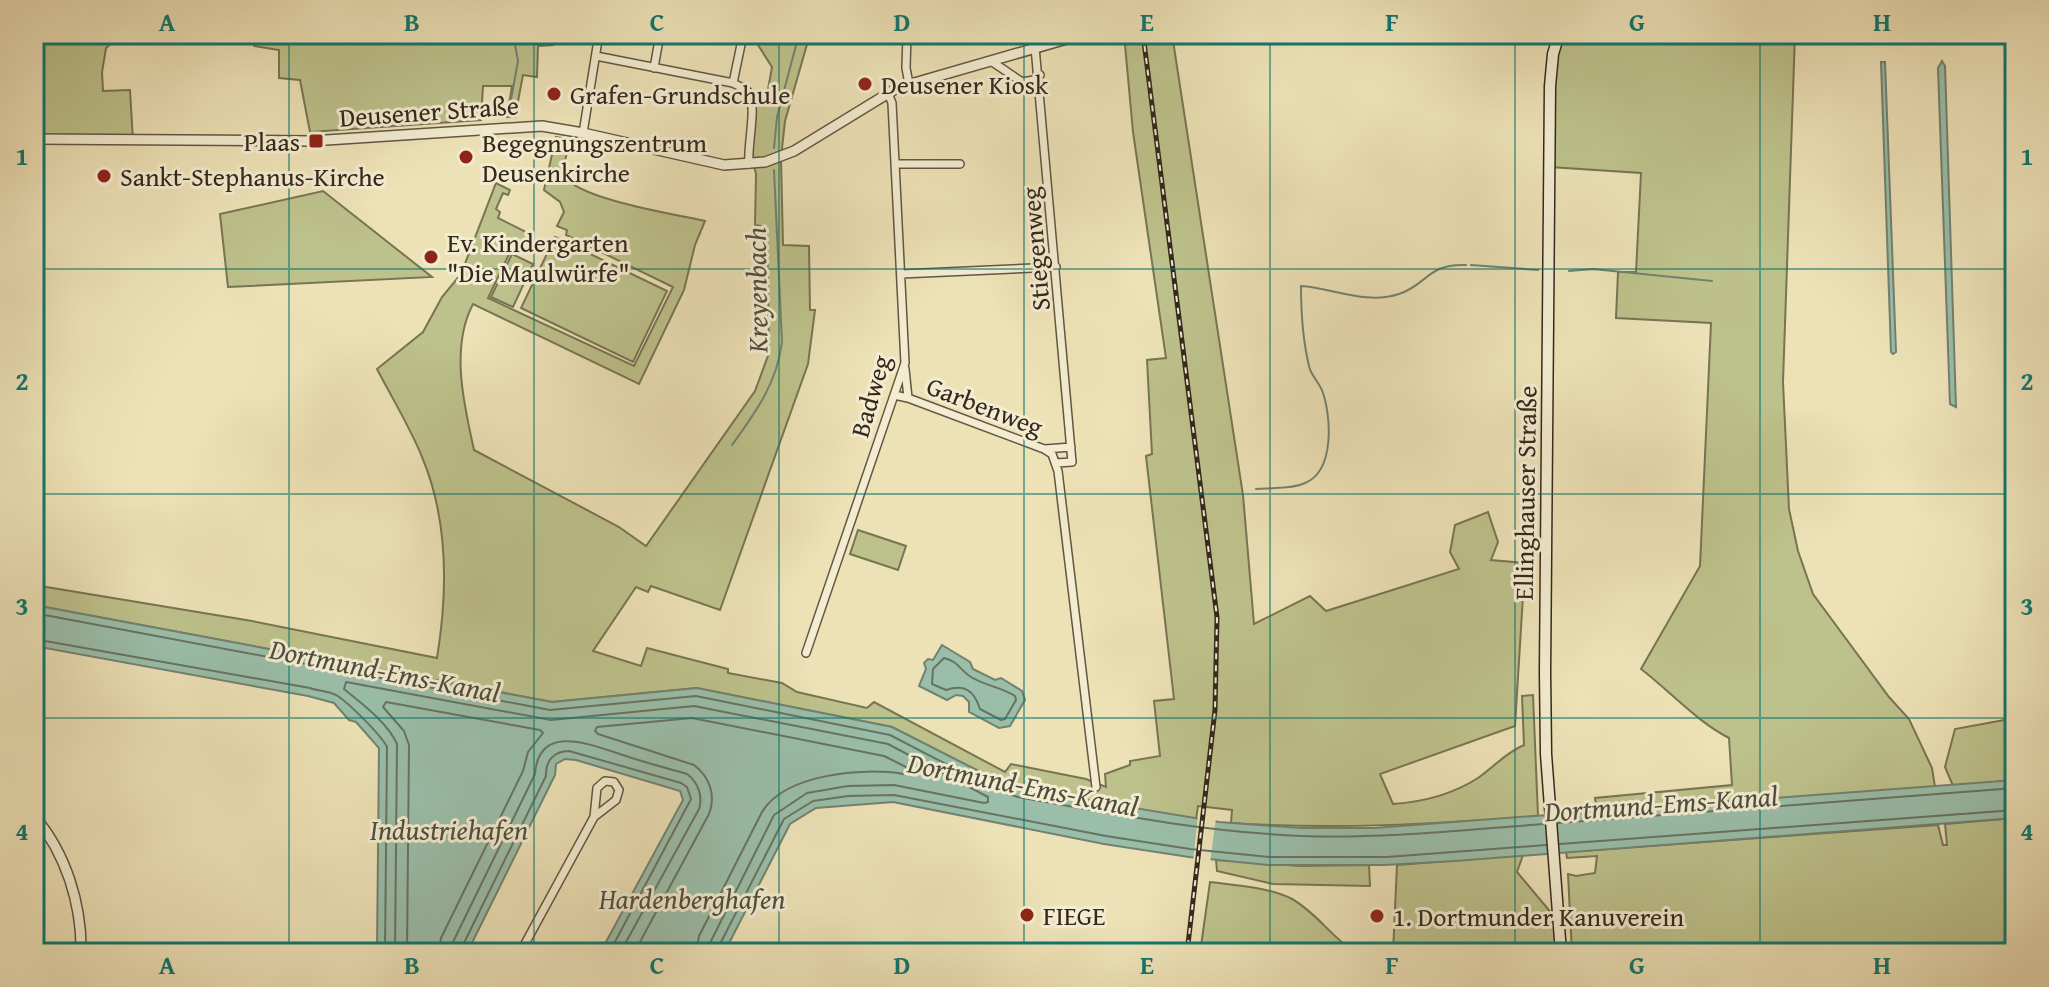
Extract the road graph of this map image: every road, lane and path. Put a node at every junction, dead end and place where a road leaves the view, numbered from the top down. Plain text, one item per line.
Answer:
1 (599, 34) edge
2 (660, 34) edge
3 (907, 34) edge
4 (1084, 34) edge
5 (1559, 34) edge
6 (743, 35) edge
7 (1035, 47) junction
8 (596, 56) junction
9 (991, 61) junction
10 (654, 68) junction
11 (1040, 75) junction
12 (733, 83) junction
13 (909, 84) junction
14 (888, 93) junction
15 (583, 133) junction
16 (34, 139) edge
17 (749, 164) junction
18 (896, 164) junction
19 (960, 164) dead end
20 (1056, 267) junction
21 (901, 274) junction
22 (905, 363) junction
23 (894, 395) junction
24 (908, 398) junction
25 (1071, 447) junction
26 (1044, 449) junction
27 (1056, 463) junction
28 (806, 653) dead end
29 (1096, 787) dead end
30 (34, 816) edge
31 (594, 817) junction
32 (81, 953) edge
33 (520, 953) edge
34 (1561, 953) edge

1 - 8 street
2 - 10 street
3 - 13 street
4 - 7 street, Deusener Straße
5 - 34 main road, Ellinghauser Straße
6 - 12 street
7 - 9 street, Deusener Straße
7 - 11 street, Stiegenweg
8 - 10 street
8 - 15 street
9 - 11 street
9 - 13 street, Deusener Straße
10 - 12 street
11 - 20 street, Stiegenweg
12 - 17 street
13 - 14 street, Deusener Straße
14 - 17 street, Deusener Straße
14 - 18 street, Badweg
15 - 16 street, Deusener Straße
15 - 17 street, Deusener Straße
18 - 19 street
18 - 21 street, Badweg
20 - 21 street
20 - 25 street, Stiegenweg
21 - 22 street, Badweg
22 - 23 street, Badweg
22 - 24 street
23 - 24 street, Garbenweg
23 - 28 street, Badweg
24 - 26 street, Garbenweg
25 - 26 street
25 - 27 street
26 - 27 street, Garbenweg
27 - 29 street
30 - 32 street
31 - 31 street
31 - 33 street

